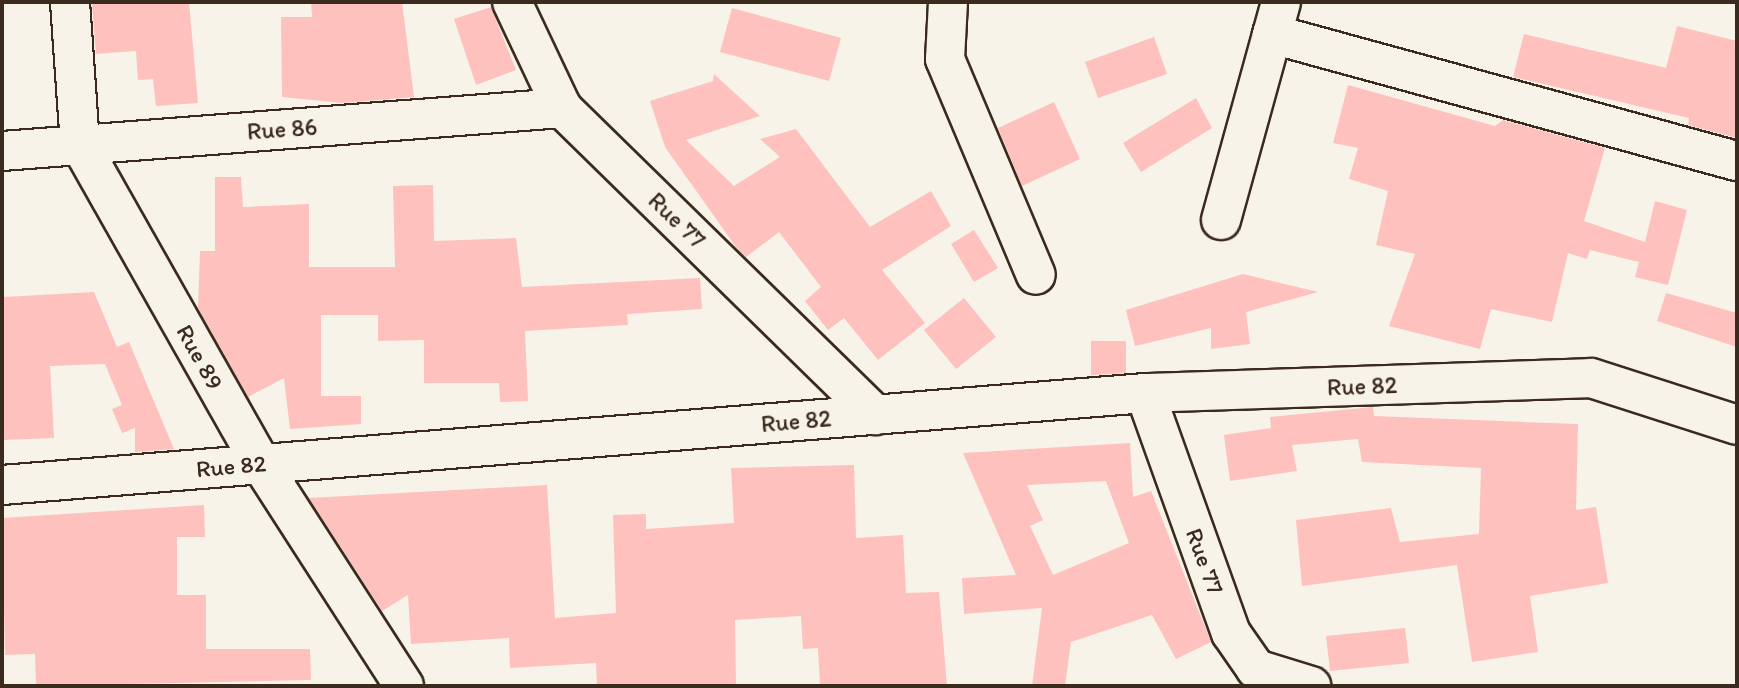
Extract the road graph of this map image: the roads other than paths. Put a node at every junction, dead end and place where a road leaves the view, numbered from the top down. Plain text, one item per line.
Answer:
1 (69, 2) edge
2 (512, 2) edge
3 (948, 2) edge
4 (1276, 18) edge
5 (562, 108) junction
6 (80, 144) junction
7 (2, 151) edge
8 (1737, 161) edge
9 (1221, 220) dead end
10 (1036, 275) dead end
11 (1145, 393) junction
12 (876, 415) junction
13 (1737, 425) edge
14 (261, 464) junction
15 (2, 485) edge
16 (404, 686) edge
17 (1311, 686) edge

1 - 6 street, Rue 89
2 - 5 street, Rue 77
3 - 10 street
4 - 8 street
4 - 9 street
5 - 6 street, Rue 86
5 - 12 street, Rue 77
6 - 7 street, Rue 86
6 - 14 street, Rue 89
11 - 12 street, Rue 82
11 - 13 street, Rue 82
11 - 17 street, Rue 77
12 - 14 street, Rue 82
14 - 15 street, Rue 82
14 - 16 street, Rue 89

